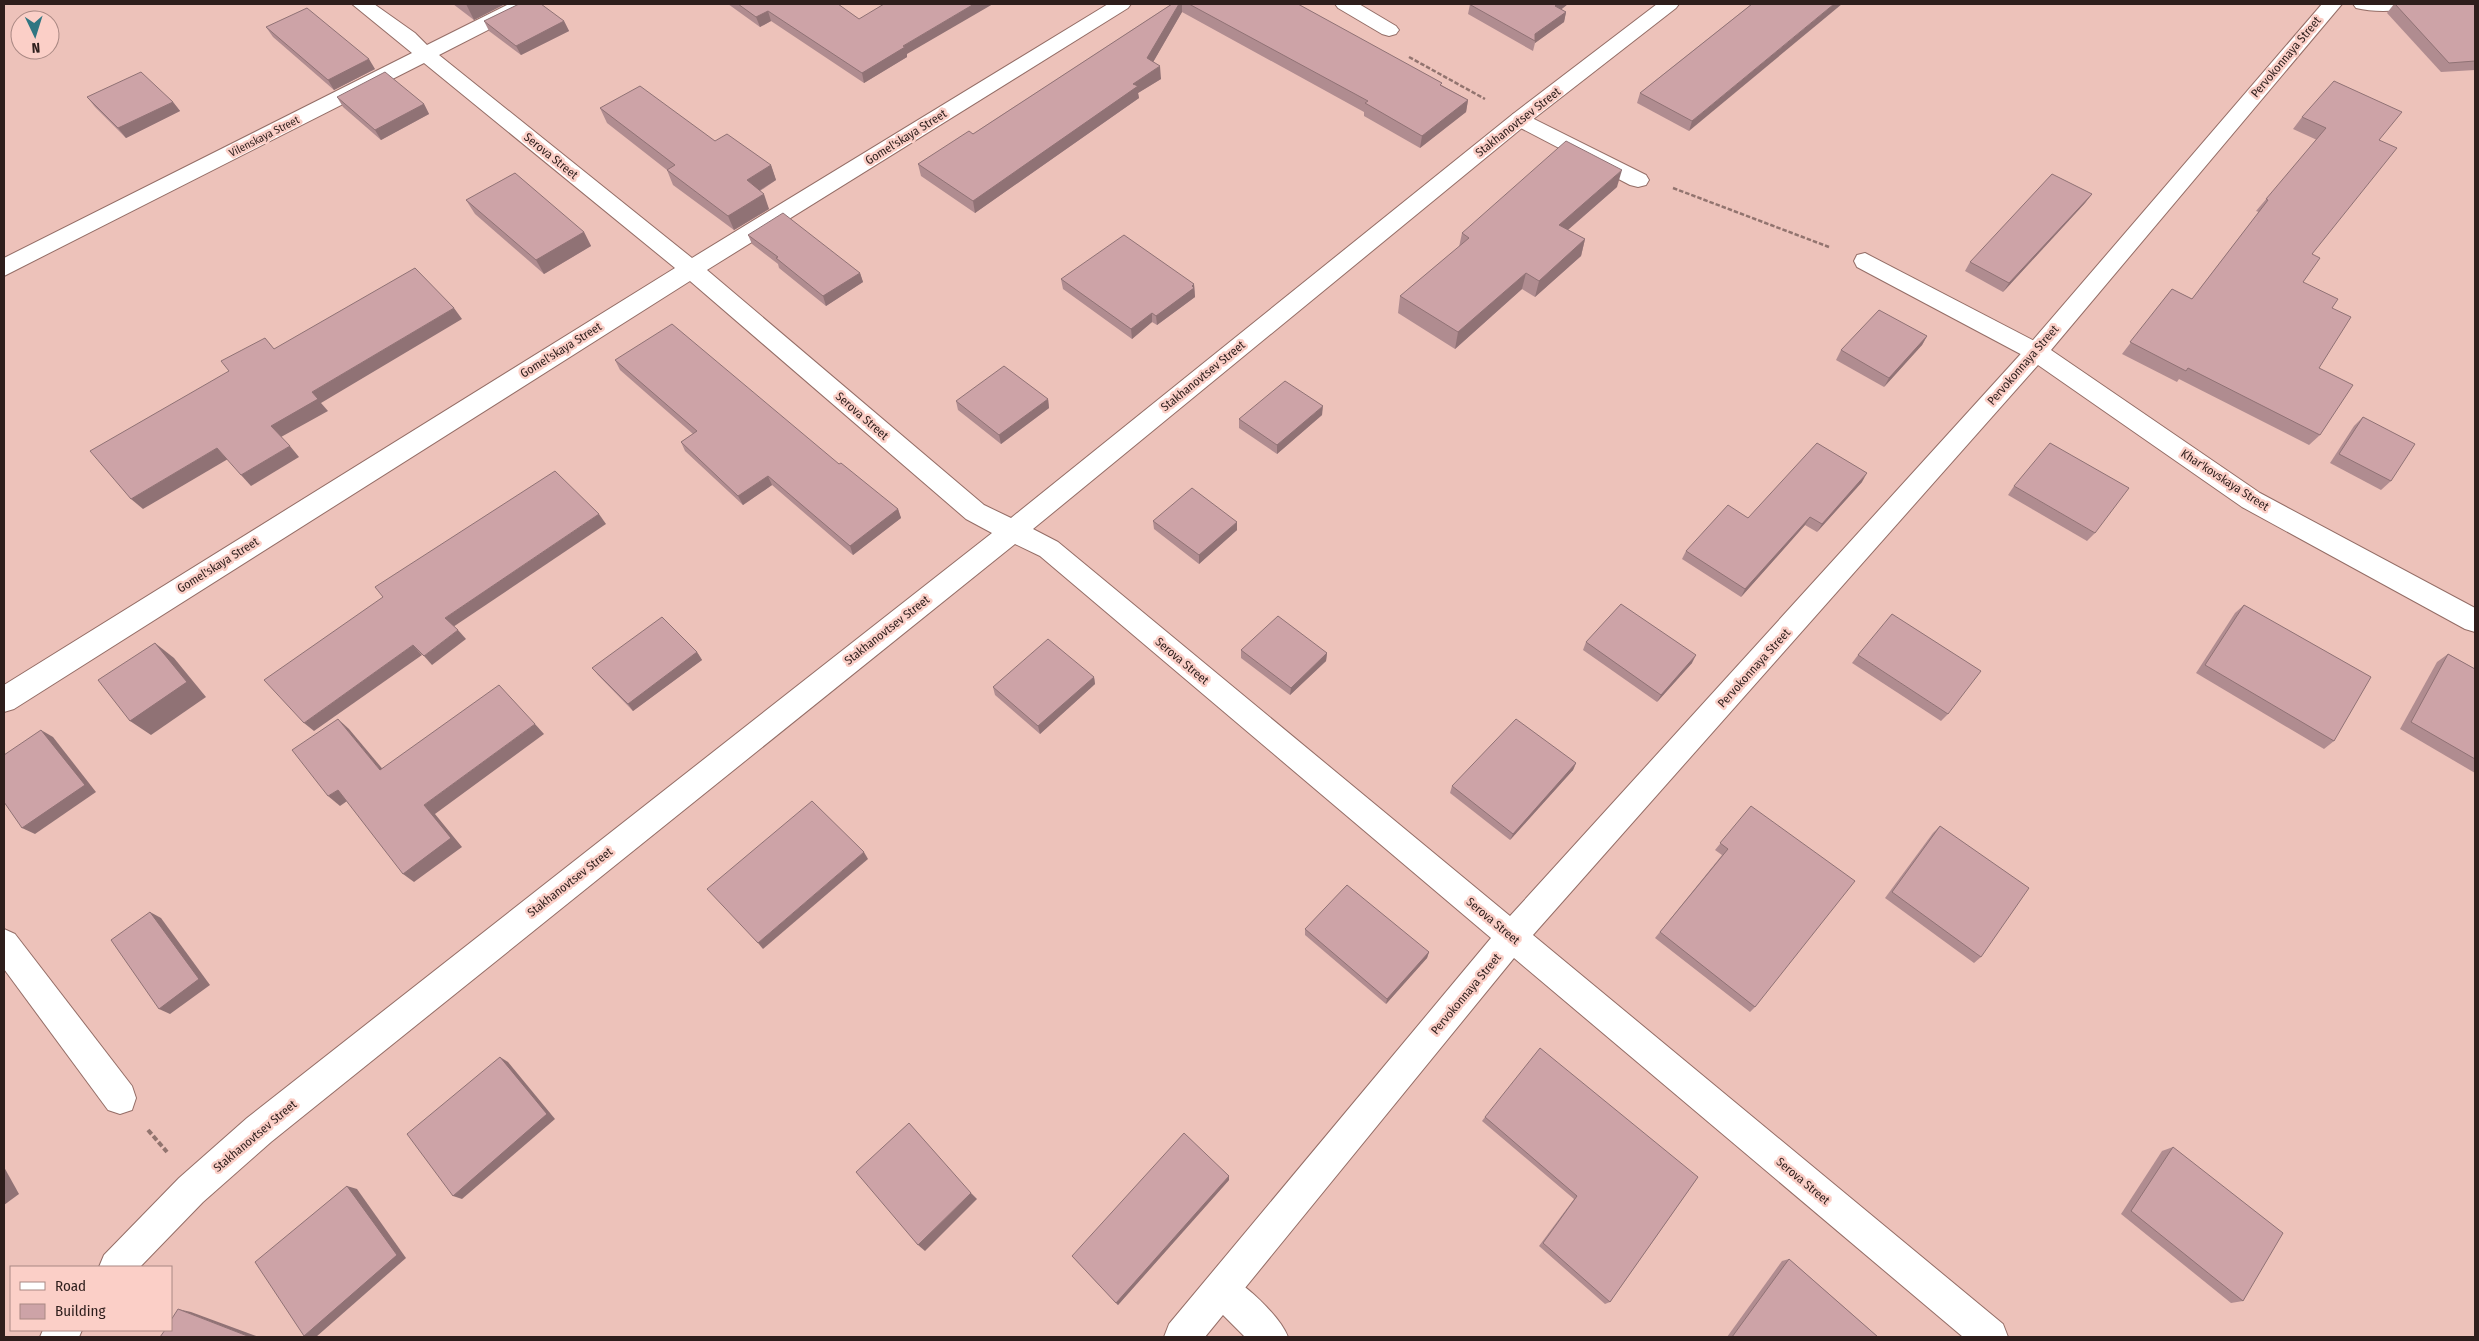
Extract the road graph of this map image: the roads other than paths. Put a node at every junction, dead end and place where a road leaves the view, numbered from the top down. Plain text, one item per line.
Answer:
1 (362, 4) edge
2 (524, 4) edge
3 (1121, 4) edge
4 (1345, 4) edge
5 (1669, 4) edge
6 (2332, 4) edge
7 (2364, 4) edge
8 (2403, 4) edge
9 (1389, 30) road end
10 (424, 54) junction
11 (1520, 119) junction
12 (1638, 180) road end
13 (1865, 261) road end
14 (4, 268) edge
15 (691, 269) junction
16 (2036, 352) junction
17 (1013, 530) junction
18 (2475, 621) edge
19 (4, 700) edge
20 (1512, 937) junction
21 (4, 944) edge
22 (120, 1098) dead end
23 (117, 1266) edge
24 (1222, 1290) junction
25 (1182, 1337) edge
26 (1270, 1337) edge
27 (1990, 1337) edge

1 - 10 street, Serova Street
2 - 10 street, Vilenskaya Street
3 - 15 street, Gomel'skaya Street
4 - 9 street
5 - 11 street, Stakhanovtsev Street
6 - 16 street, Pervokonnaya Street
7 - 8 street
10 - 14 street, Vilenskaya Street
10 - 15 street, Serova Street
11 - 12 street
11 - 17 street, Stakhanovtsev Street
13 - 16 street, Khar'kovskaya Street
15 - 17 street, Serova Street
15 - 19 street, Gomel'skaya Street
16 - 18 street, Khar'kovskaya Street
16 - 20 street, Pervokonnaya Street
17 - 20 street, Serova Street
17 - 23 street, Stakhanovtsev Street
20 - 24 street, Pervokonnaya Street
20 - 27 street, Serova Street
21 - 22 street
24 - 25 street, Pervokonnaya Street
24 - 26 street

